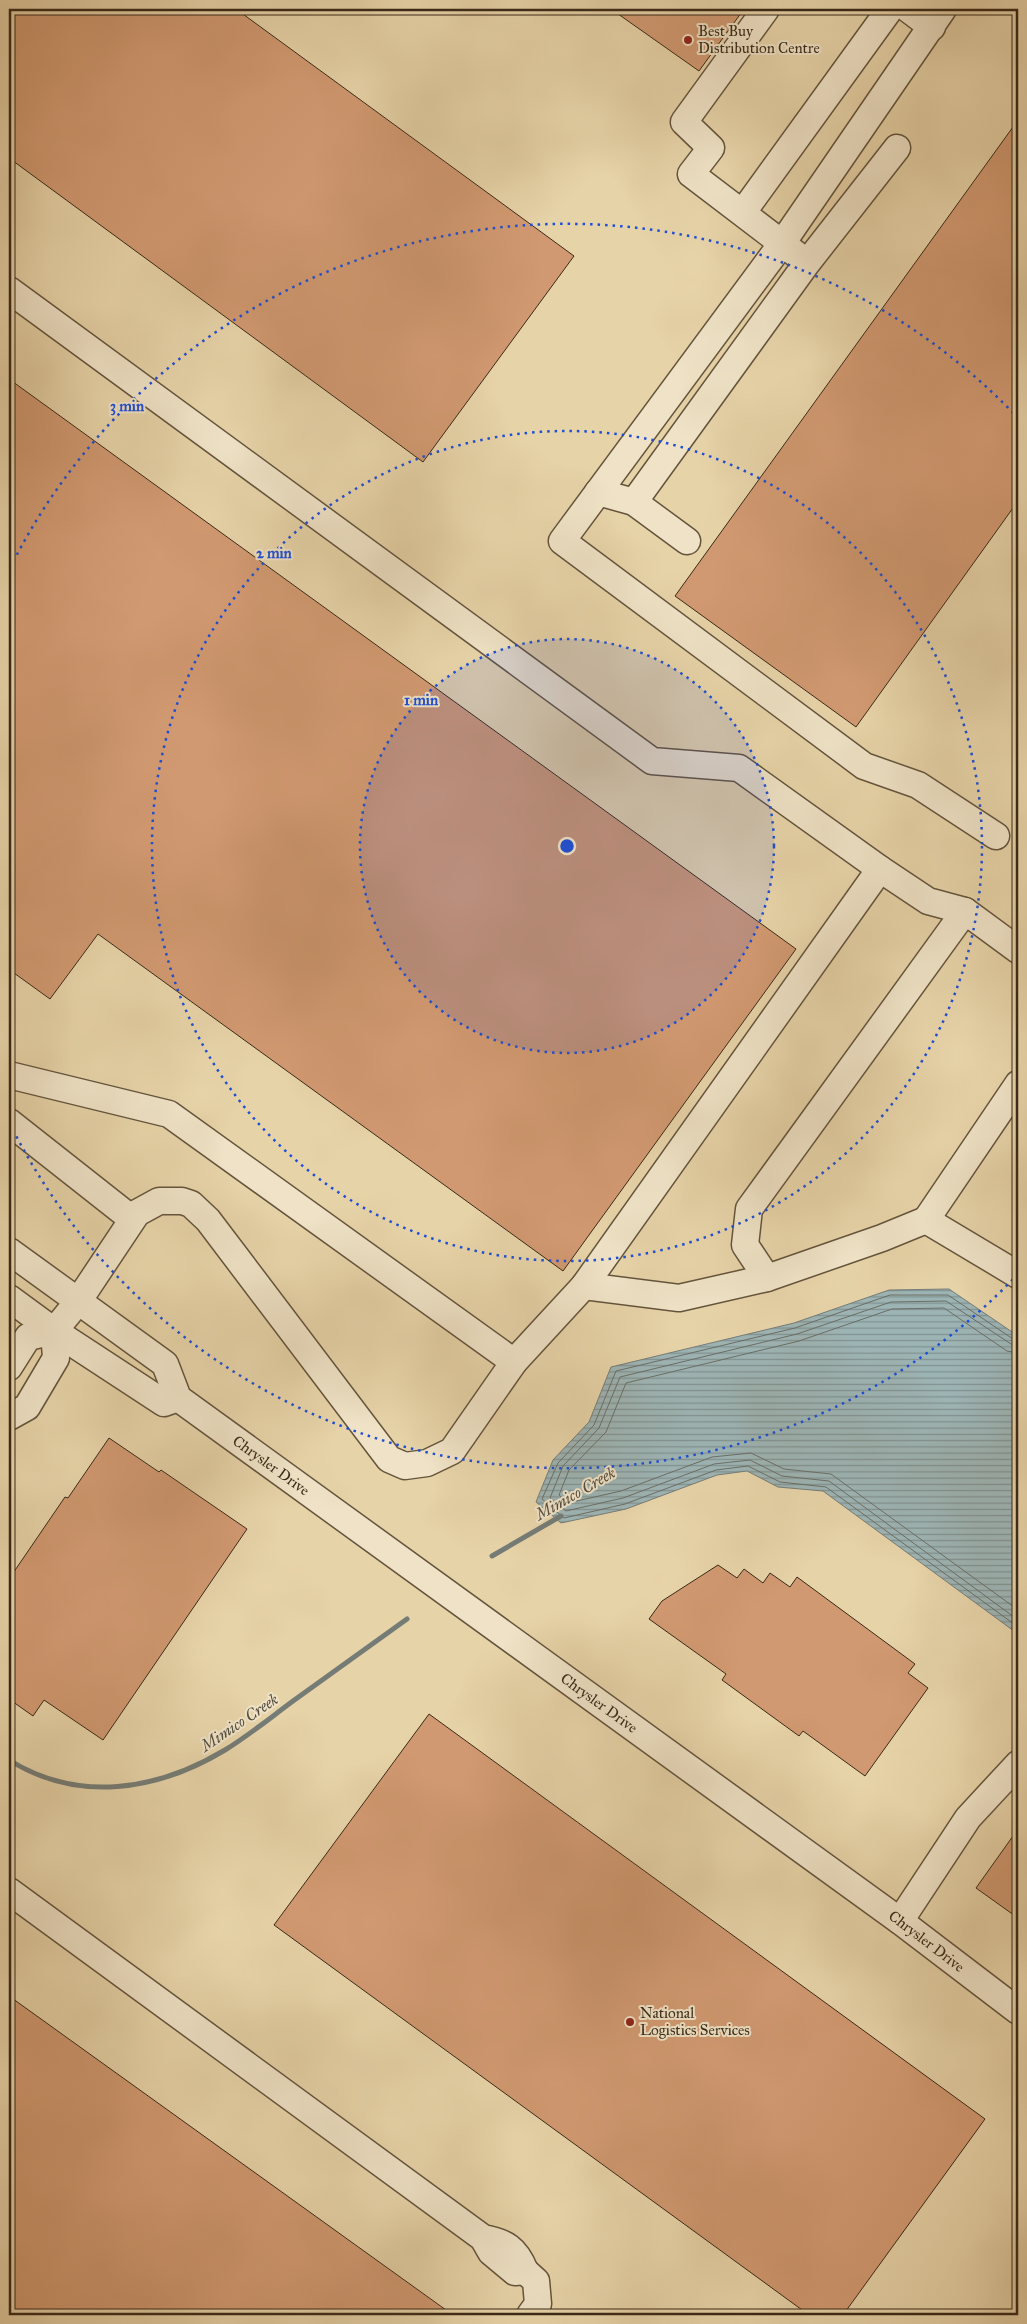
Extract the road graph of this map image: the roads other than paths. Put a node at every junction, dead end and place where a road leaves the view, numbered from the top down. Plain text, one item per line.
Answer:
1 (766, 9) edge
2 (890, 9) edge
3 (908, 9) edge
4 (937, 18) edge
5 (897, 148) dead end
6 (743, 212) junction
7 (783, 242) junction
8 (807, 262) junction
9 (9, 290) edge
10 (598, 492) junction
11 (634, 502) junction
12 (687, 541) dead end
13 (996, 836) dead end
14 (880, 869) junction
15 (965, 911) junction
16 (1018, 950) edge
17 (9, 1075) edge
18 (1018, 1084) edge
19 (9, 1122) edge
20 (132, 1219) junction
21 (926, 1220) junction
22 (9, 1251) edge
23 (1018, 1275) edge
24 (767, 1278) junction
25 (584, 1286) junction
26 (9, 1298) edge
27 (78, 1302) junction
28 (54, 1332) junction
29 (514, 1362) junction
30 (9, 1367) edge
31 (178, 1398) junction
32 (9, 1417) edge
33 (1018, 1764) edge
34 (9, 1891) edge
35 (900, 1921) junction
36 (1018, 2010) edge
37 (540, 2312) edge

1 - 6 street
2 - 6 street
3 - 4 street
4 - 7 street
5 - 8 street
6 - 7 street
7 - 8 street
7 - 10 street
8 - 11 street
9 - 14 street
10 - 11 street
10 - 13 street
11 - 12 street
14 - 15 street
14 - 25 street
15 - 16 street
15 - 24 street
17 - 29 street
18 - 21 street
19 - 20 street
20 - 27 street
20 - 29 street
21 - 23 street
21 - 24 street
22 - 27 street
24 - 25 street
25 - 29 street
26 - 28 street
27 - 28 street
27 - 31 street
28 - 30 street
28 - 31 street
28 - 32 street
31 - 35 street, Chrysler Drive
33 - 35 street
34 - 37 street
35 - 36 street, Chrysler Drive

